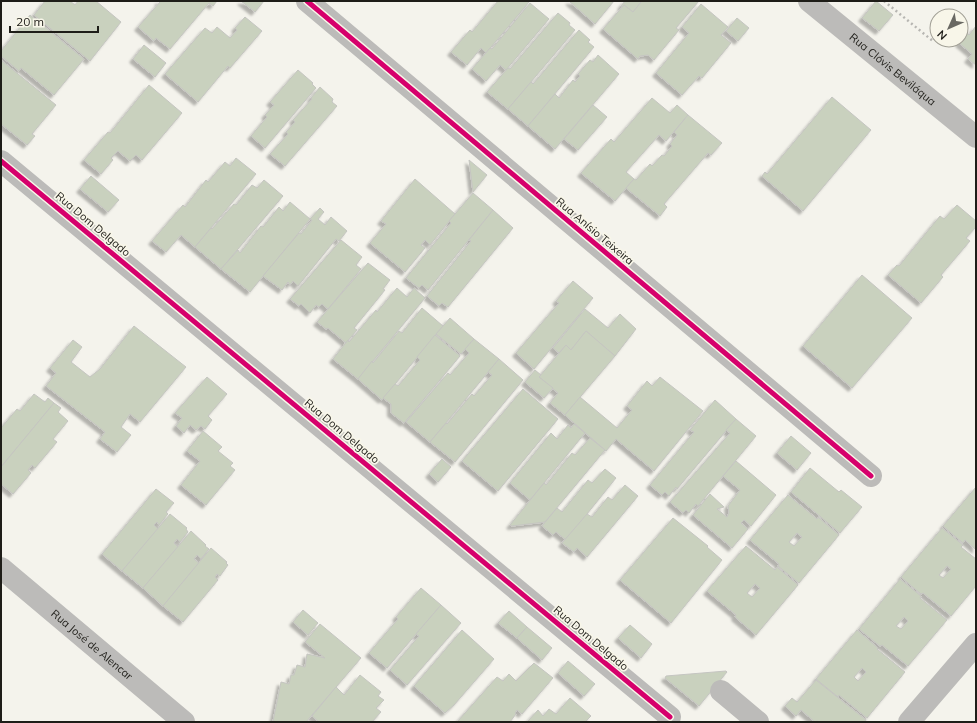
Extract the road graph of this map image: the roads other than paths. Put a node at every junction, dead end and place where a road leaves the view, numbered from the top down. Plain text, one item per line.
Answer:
1 (306, 1) edge
2 (809, 1) edge
3 (976, 137) edge
4 (1, 161) edge
5 (871, 476) dead end
6 (1, 568) edge
7 (976, 644) edge
8 (722, 691) dead end
9 (670, 716) dead end
10 (184, 722) edge
11 (758, 722) edge
12 (909, 722) edge

1 - 5 street, Rua Anísio Teixeira
2 - 3 street, Rua Clóvis Beviláqua
4 - 9 street, Rua Dom Delgado
6 - 10 street, Rua José de Alencar
7 - 12 street
8 - 11 street

